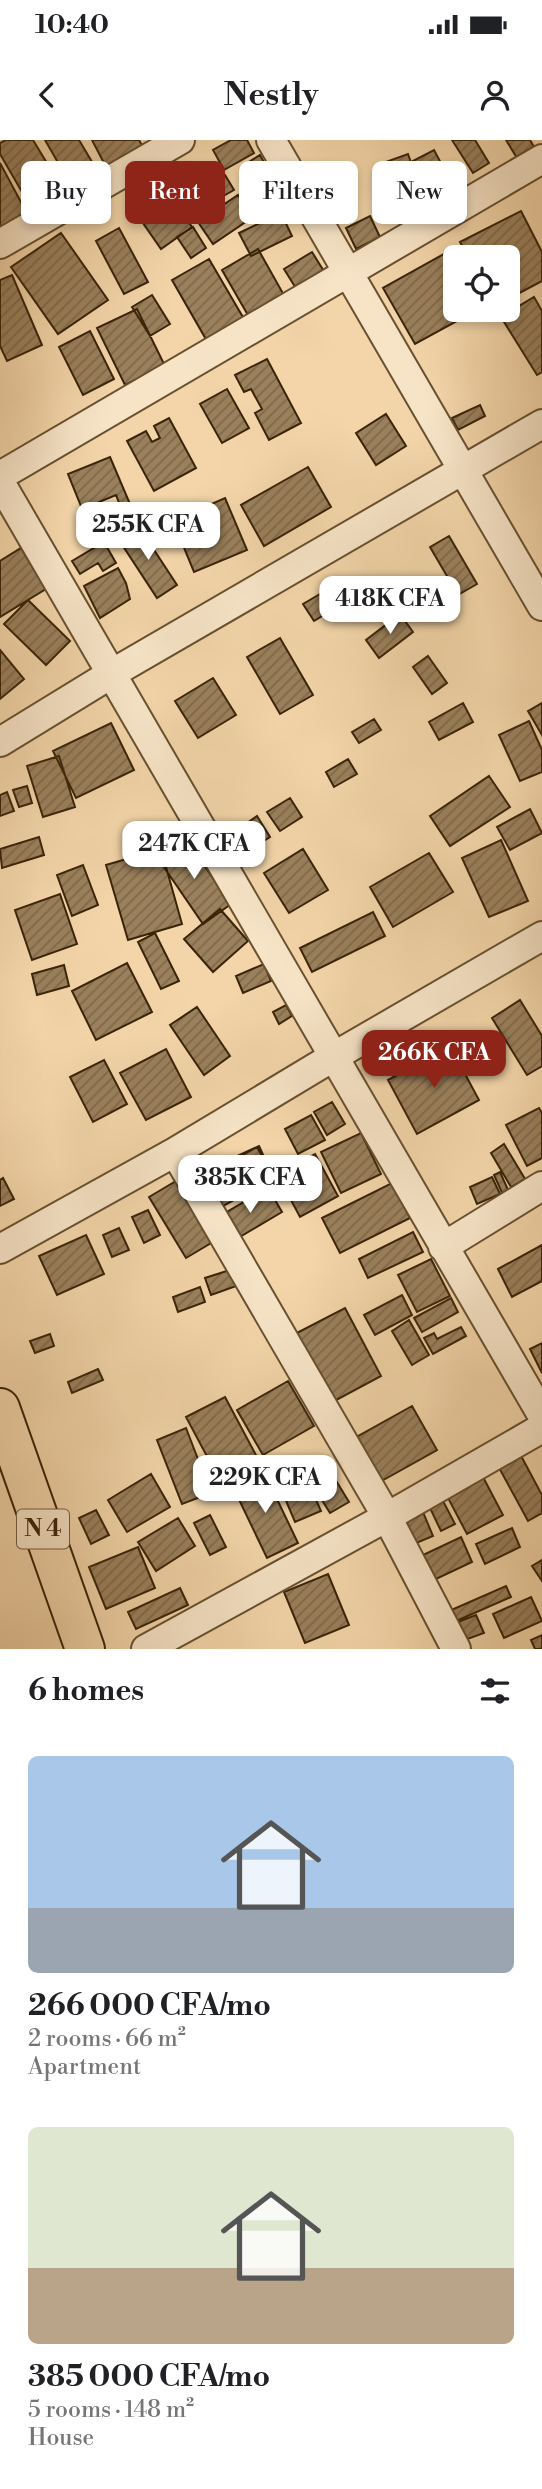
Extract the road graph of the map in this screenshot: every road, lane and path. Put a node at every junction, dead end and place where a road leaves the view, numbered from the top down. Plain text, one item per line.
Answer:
1 (180, 140) edge
2 (271, 140) edge
3 (542, 159) edge
4 (0, 244) edge
5 (349, 273) junction
6 (542, 424) edge
7 (463, 470) junction
8 (0, 476) edge
9 (0, 482) edge
10 (542, 606) edge
11 (111, 674) junction
12 (0, 742) edge
13 (542, 936) edge
14 (333, 1057) junction
15 (175, 1152) junction
16 (542, 1186) edge
17 (443, 1247) junction
18 (0, 1250) edge
19 (0, 1408) edge
20 (542, 1415) edge
21 (542, 1428) edge
22 (387, 1517) junction
23 (85, 1649) edge
24 (146, 1649) edge
25 (456, 1649) edge

1 - 4 street
2 - 5 street
3 - 5 street
5 - 7 street
5 - 8 street
6 - 7 street
7 - 10 street
7 - 11 street
9 - 11 street
11 - 12 street
11 - 14 street
13 - 14 street
14 - 15 street
14 - 17 street
15 - 18 street
15 - 22 street
16 - 17 street
17 - 20 street
19 - 23 main road, N 4
21 - 22 street
22 - 24 street
22 - 25 street

